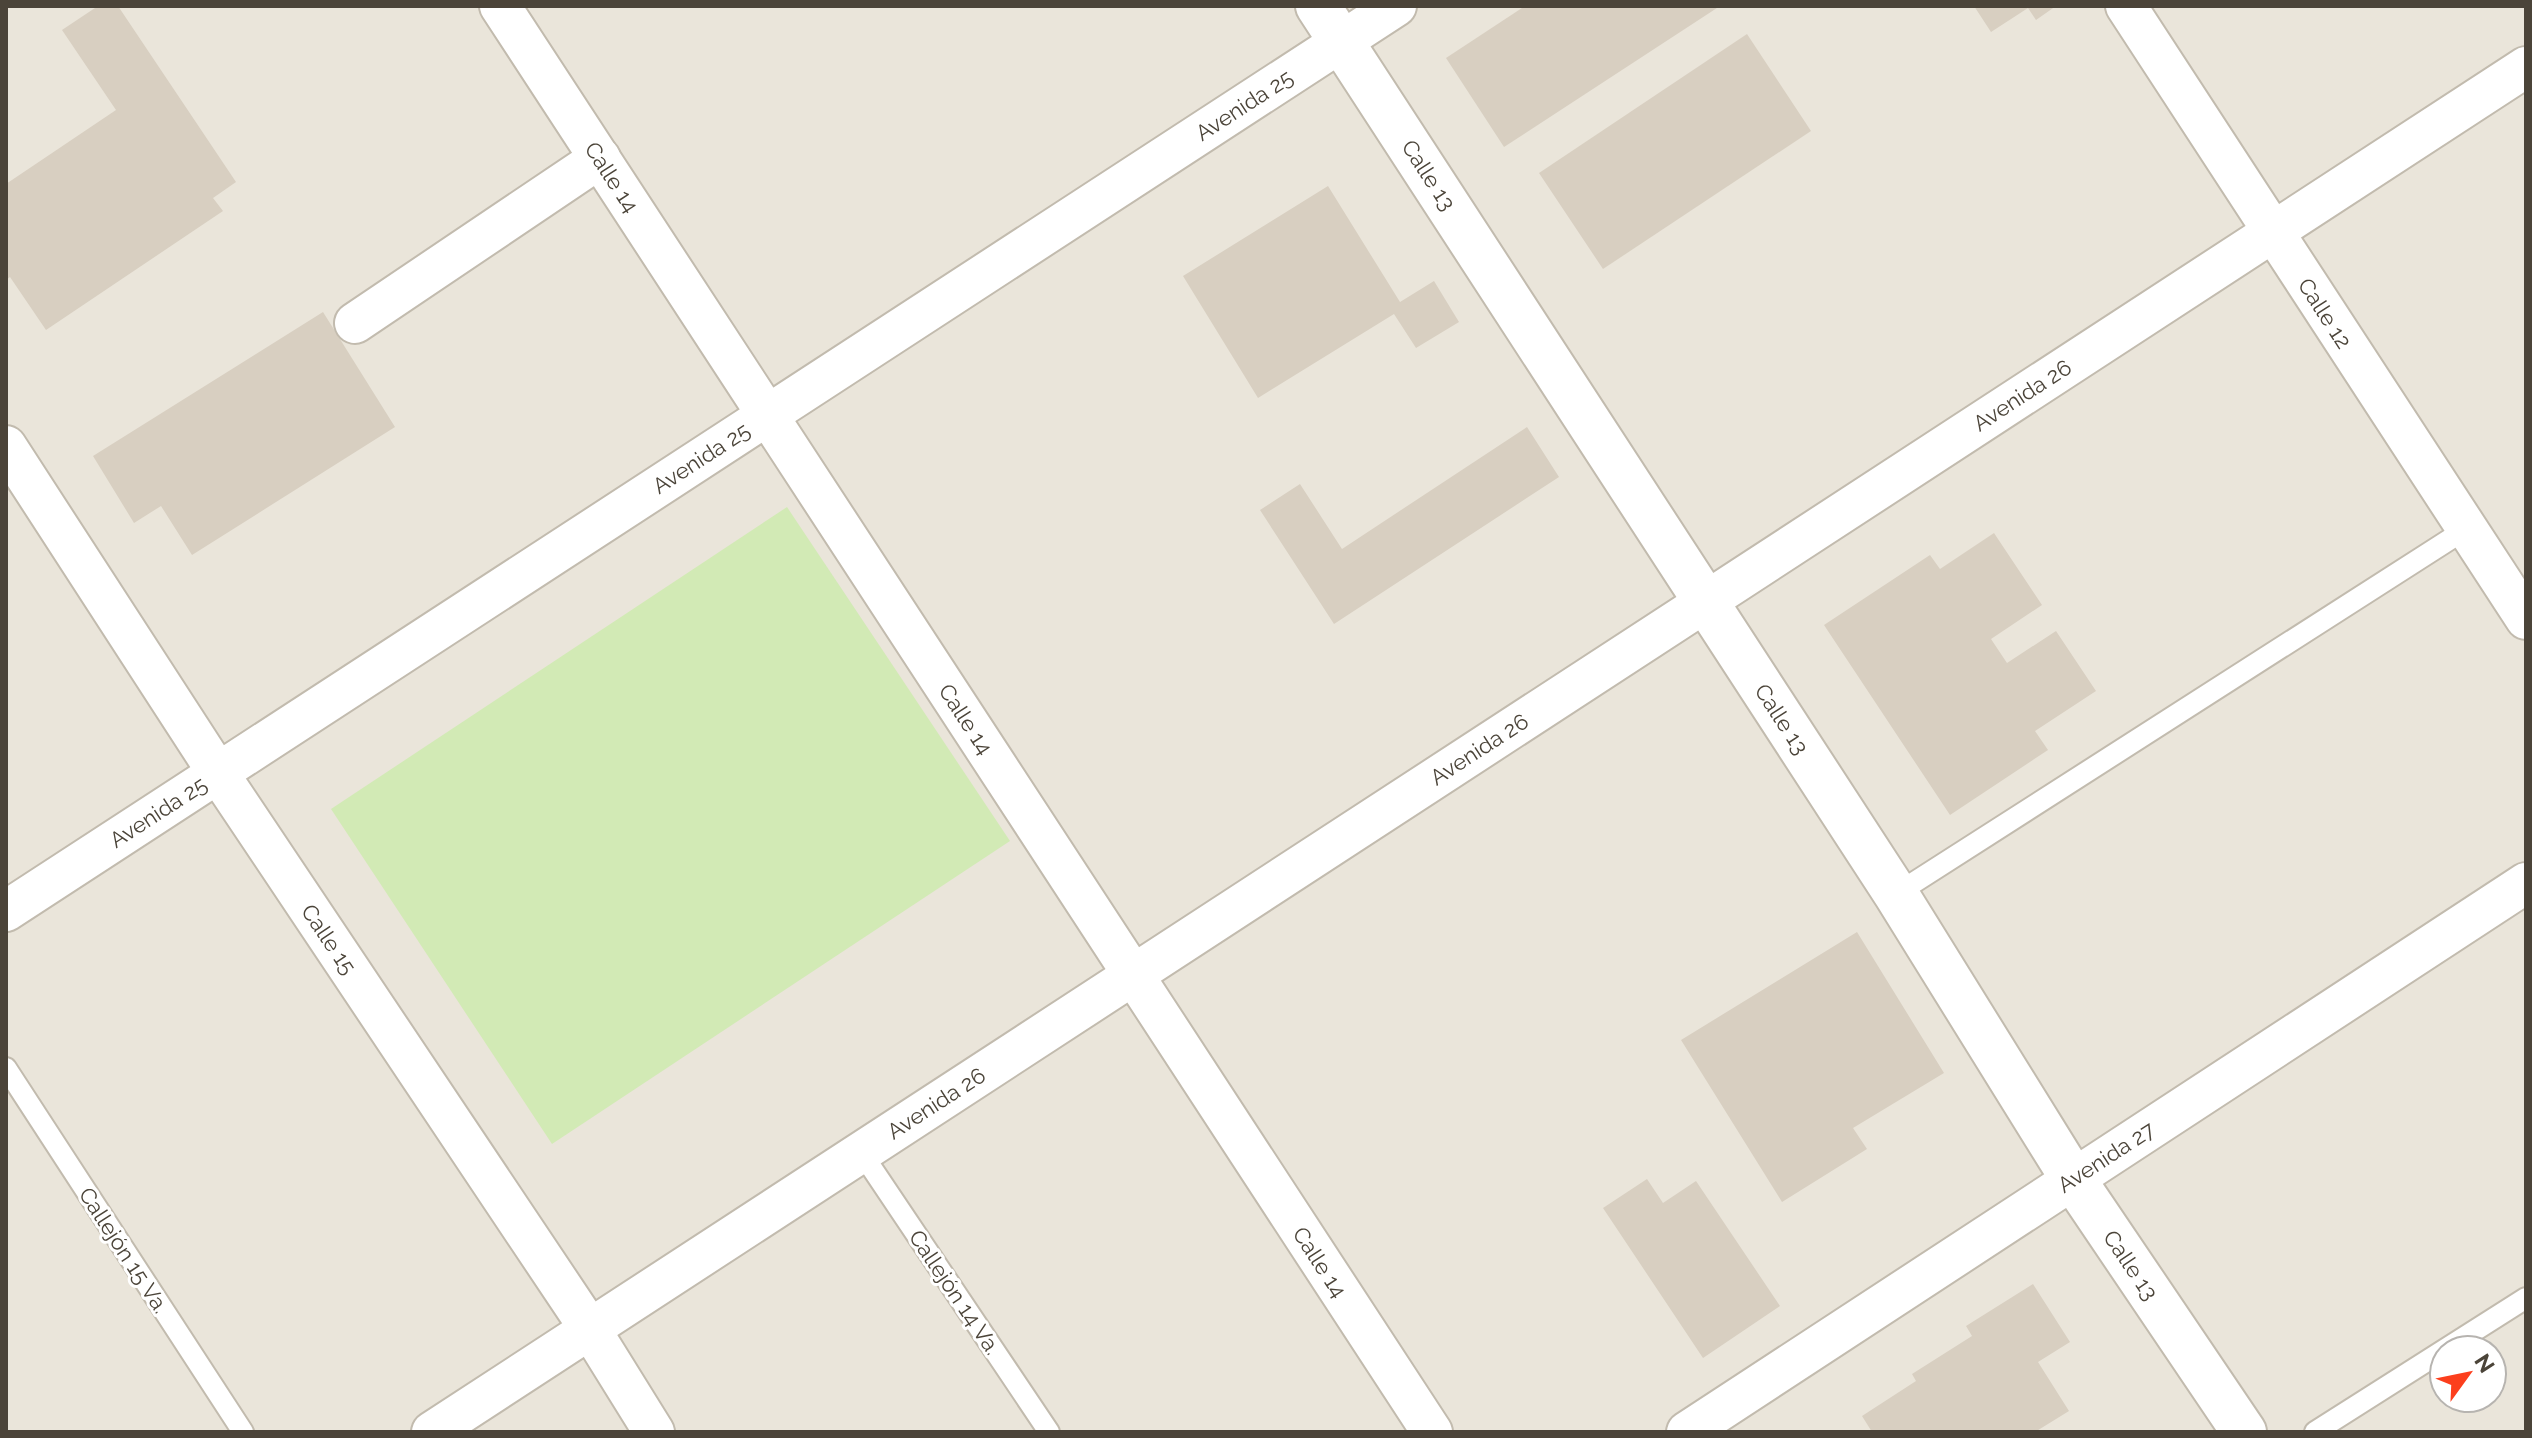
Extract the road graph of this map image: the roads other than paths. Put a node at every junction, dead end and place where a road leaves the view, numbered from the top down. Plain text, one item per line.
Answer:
1 (500, 6) edge
2 (1396, 6) edge
3 (2126, 6) edge
4 (1330, 24) edge
5 (2526, 67) edge
6 (600, 158) junction
7 (2273, 232) junction
8 (355, 323) dead end
9 (767, 415) junction
10 (6, 446) edge
11 (2466, 529) junction
12 (1706, 601) junction
13 (2526, 619) edge
14 (218, 773) junction
15 (2526, 883) edge
16 (1896, 894) junction
17 (6, 911) edge
18 (1133, 975) junction
19 (6, 1068) edge
20 (861, 1152) junction
21 (2073, 1179) junction
22 (2526, 1298) edge
23 (590, 1329) junction
24 (243, 1432) edge
25 (432, 1432) edge
26 (654, 1432) edge
27 (1049, 1432) edge
28 (1432, 1432) edge
29 (1687, 1432) edge
30 (2244, 1432) edge
31 (2315, 1432) edge

1 - 6 street, Calle 14
2 - 4 street, Avenida 25
3 - 7 street, Calle 12
4 - 9 street, Avenida 25
4 - 12 street, Calle 13
5 - 7 street, Avenida 26
6 - 8 street
6 - 9 street, Calle 14
7 - 11 street, Calle 12
7 - 12 street, Avenida 26
9 - 14 street, Avenida 25
9 - 18 street, Calle 14
10 - 14 street, Calle 15
11 - 13 street, Calle 12
11 - 16 lane
12 - 16 street, Calle 13
12 - 18 street, Avenida 26
14 - 17 street, Avenida 25
14 - 23 street, Calle 15
15 - 21 street, Avenida 27
16 - 21 street, Calle 13
18 - 20 street, Avenida 26
18 - 28 street, Calle 14
19 - 24 lane, Callejón 15 Va.
20 - 23 street, Avenida 26
20 - 27 lane, Callejón 14 Va.
21 - 29 street, Avenida 27
21 - 30 street, Calle 13
22 - 31 lane
23 - 25 street, Avenida 26
23 - 26 street, Calle 15

